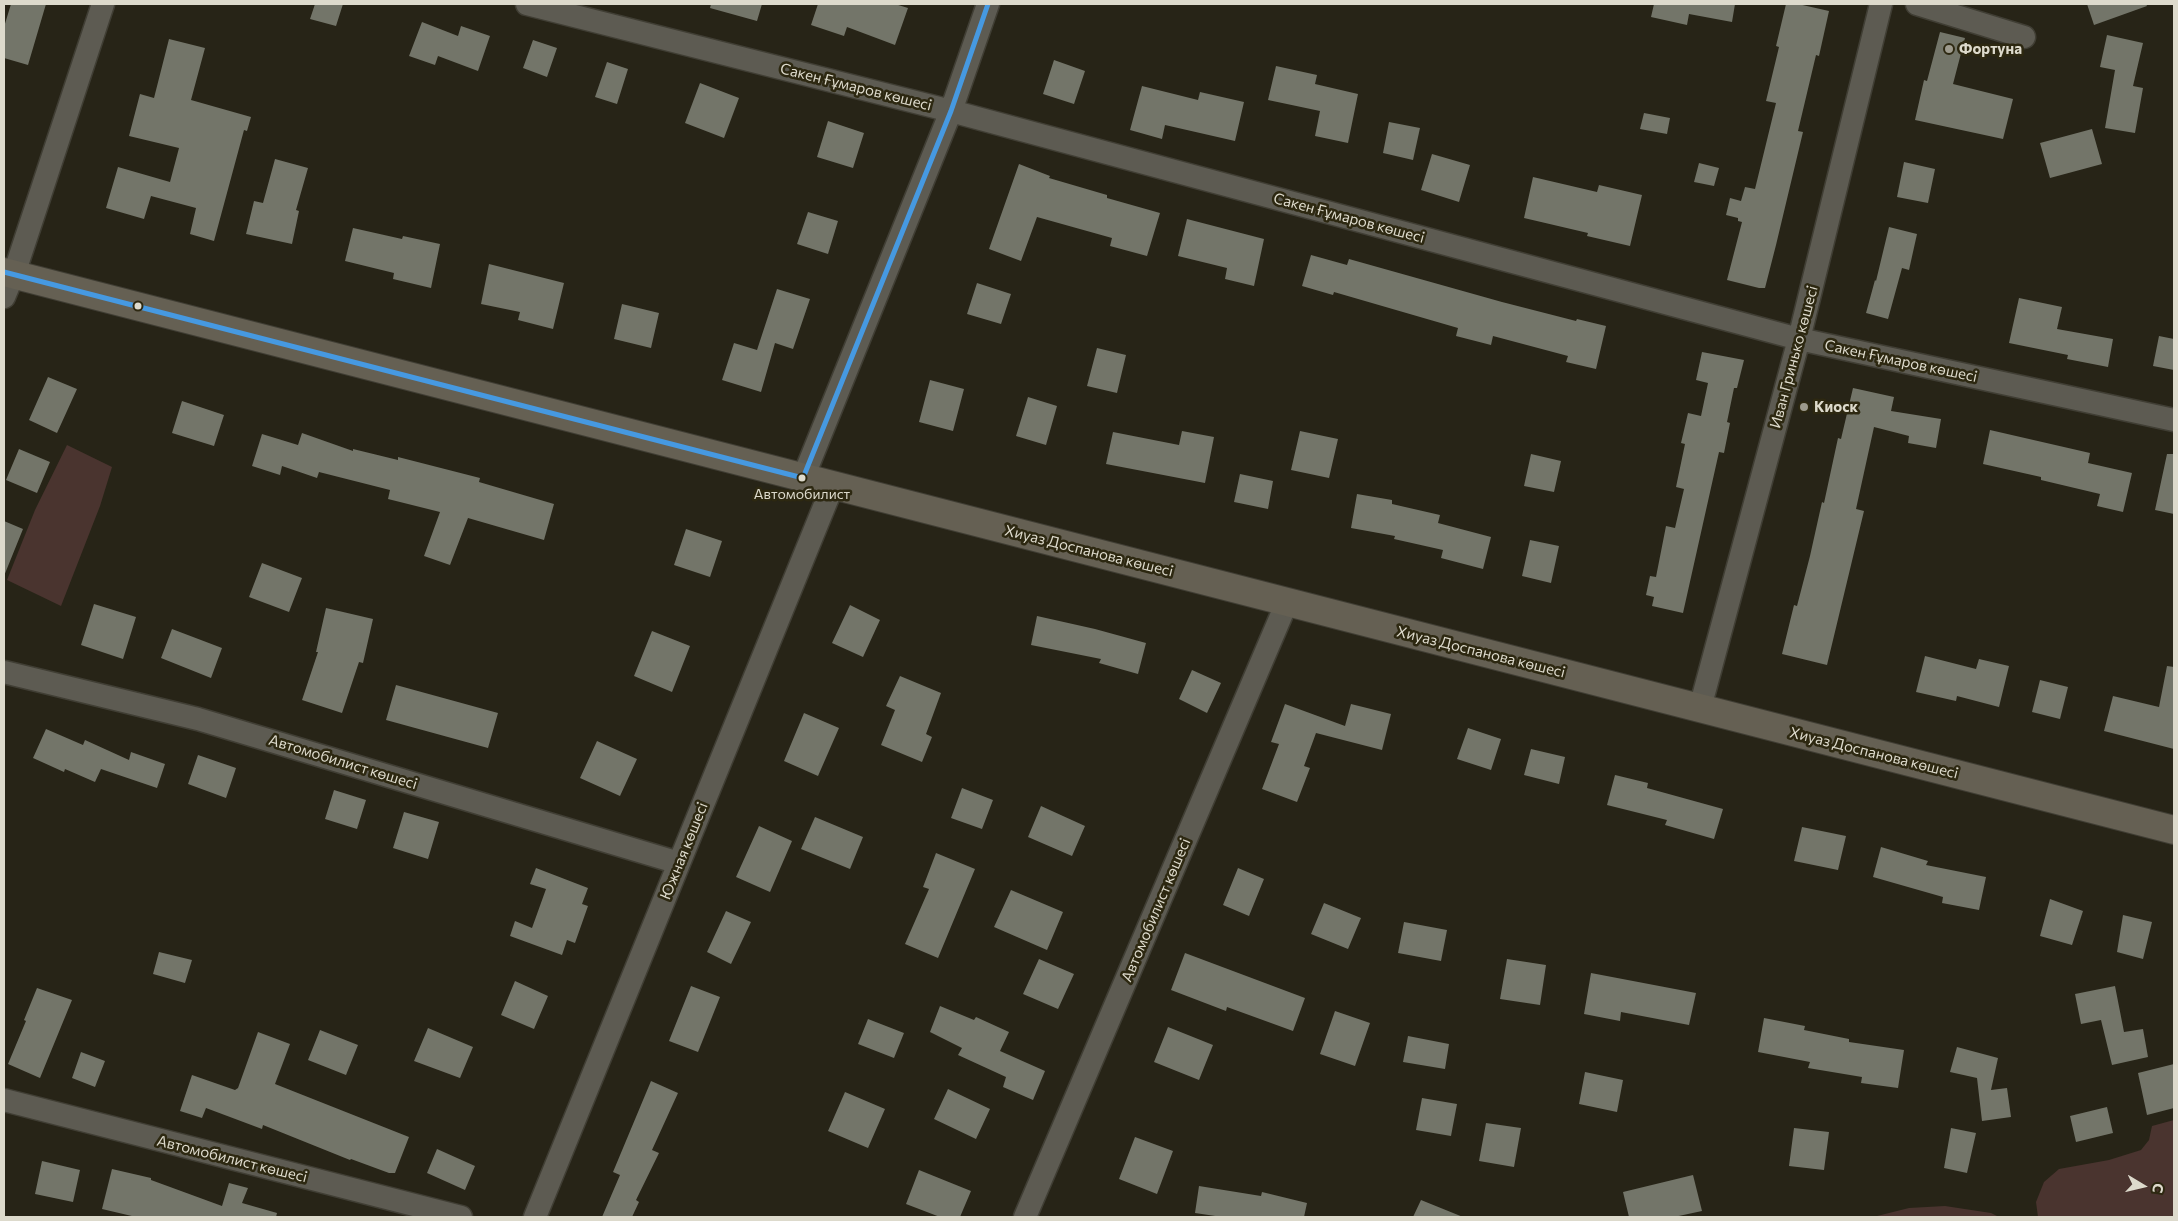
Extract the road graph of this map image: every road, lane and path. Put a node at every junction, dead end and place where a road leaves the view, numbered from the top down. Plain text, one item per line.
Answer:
1 (103, 4) edge
2 (527, 4) edge
3 (988, 4) edge
4 (1881, 4) edge
5 (1918, 4) edge
6 (2024, 37) dead end
7 (951, 111) junction
8 (7, 281) edge
9 (1799, 339) junction
10 (2174, 420) edge
11 (803, 478) junction
12 (833, 485) junction
13 (1287, 602) junction
14 (4, 672) edge
15 (1700, 708) junction
16 (2174, 830) edge
17 (679, 863) junction
18 (4, 1100) edge
19 (460, 1217) edge
20 (535, 1217) edge
21 (1025, 1217) edge

1 - 8 street
2 - 7 street, Сакен Ғұмаров көшесі
3 - 7 street
4 - 9 street, Иван Гринько көшесі
5 - 6 street
7 - 9 street, Сакен Ғұмаров көшесі
7 - 11 street
8 - 11 main road, Хиуаз Доспанова көшесі
9 - 10 street, Сакен Ғұмаров көшесі
9 - 15 street, Иван Гринько көшесі
11 - 12 main road, Хиуаз Доспанова көшесі
12 - 13 main road, Хиуаз Доспанова көшесі
12 - 17 street, Южная көшесі
13 - 15 main road, Хиуаз Доспанова көшесі
13 - 21 street, Автомобилист көшесі
14 - 17 street, Автомобилист көшесі
15 - 16 main road, Хиуаз Доспанова көшесі
17 - 20 street, Южная көшесі
18 - 19 street, Автомобилист көшесі

